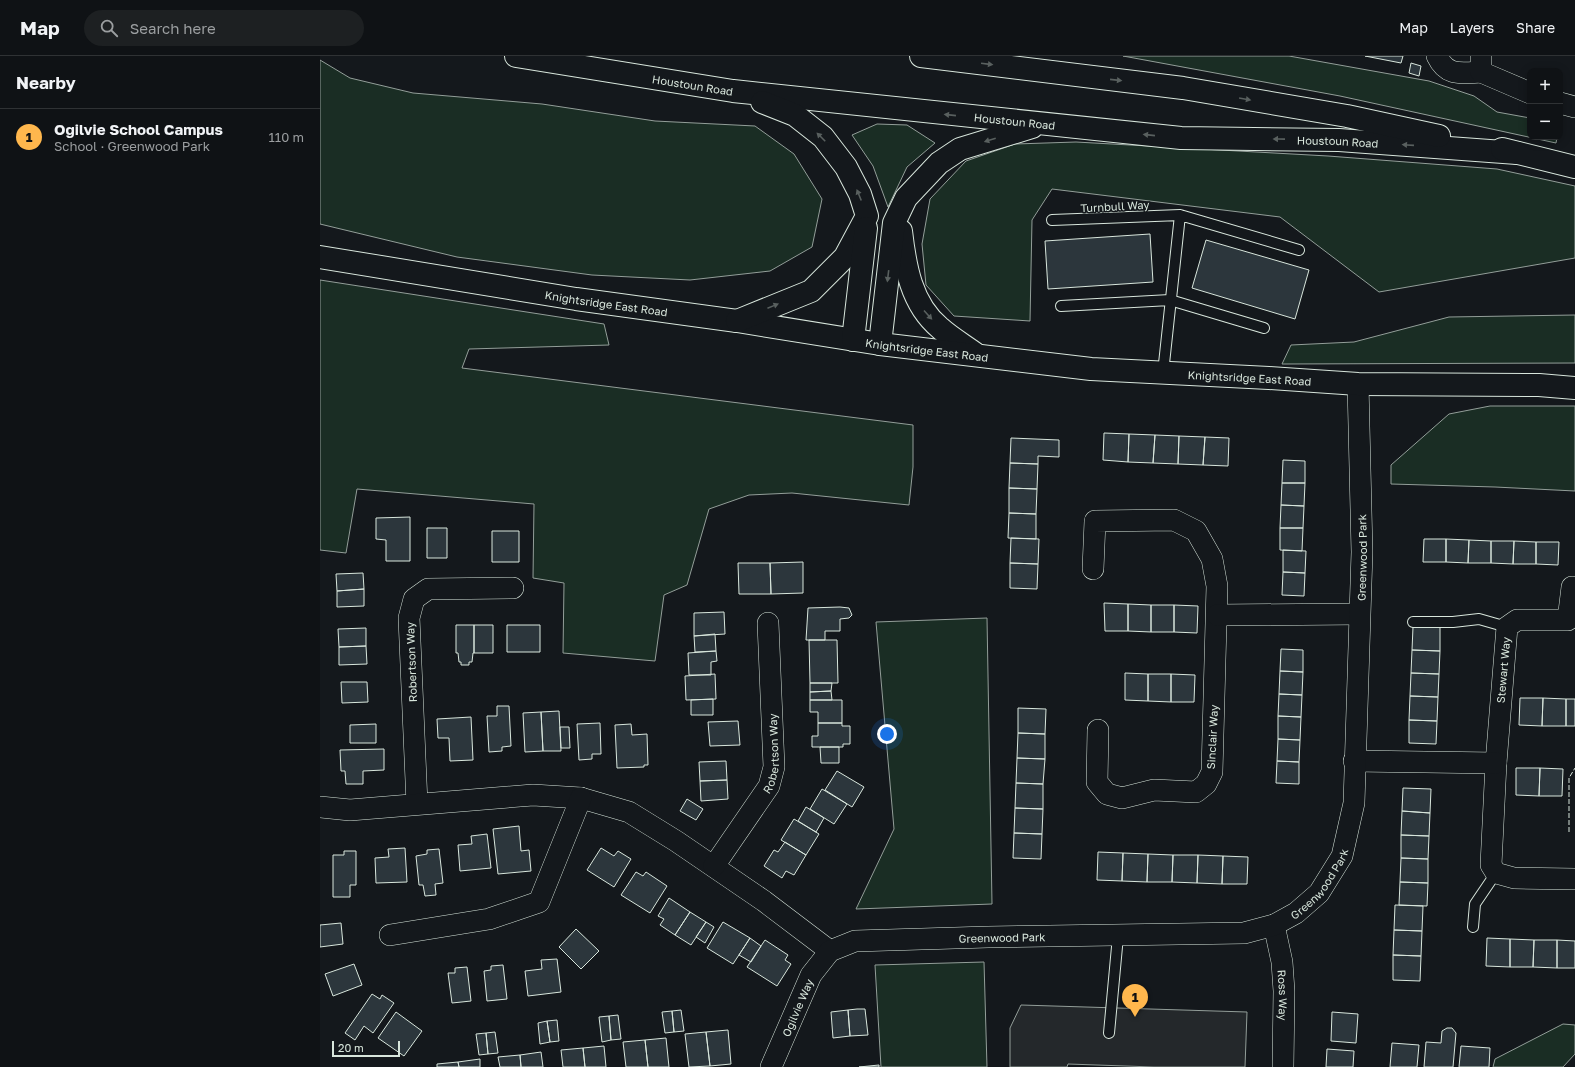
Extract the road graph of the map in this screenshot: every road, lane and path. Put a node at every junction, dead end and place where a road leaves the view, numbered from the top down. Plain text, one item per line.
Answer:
1 (516, 56) edge
2 (921, 56) edge
3 (1011, 56) edge
4 (1437, 56) edge
5 (1481, 64) edge
6 (1076, 76) junction
7 (733, 91) junction
8 (1527, 91) edge
9 (1563, 103) edge
10 (1575, 107) edge
11 (1041, 124) junction
12 (1517, 153) junction
13 (1575, 167) edge
14 (906, 198) junction
15 (1180, 215) junction
16 (867, 216) junction
17 (1052, 220) dead end
18 (1299, 250) dead end
19 (320, 257) edge
20 (1170, 300) junction
21 (1061, 306) dead end
22 (737, 321) junction
23 (1264, 328) dead end
24 (853, 340) junction
25 (880, 344) junction
26 (980, 356) junction
27 (1163, 373) junction
28 (1575, 381) edge
29 (1358, 384) junction
30 (1539, 385) junction
31 (1575, 388) edge
32 (1093, 570) dead end
33 (1574, 585) edge
34 (513, 588) dead end
35 (1359, 614) junction
36 (1217, 615) junction
37 (1413, 622) dead end
38 (768, 624) dead end
39 (1507, 628) junction
40 (1098, 730) dead end
41 (1354, 760) junction
42 (1496, 763) junction
43 (581, 798) junction
44 (417, 804) junction
45 (320, 807) edge
46 (714, 866) junction
47 (1496, 873) junction
48 (1575, 880) edge
49 (1274, 925) junction
50 (1473, 927) dead end
51 (390, 935) dead end
52 (1118, 936) junction
53 (830, 951) junction
54 (1109, 1033) dead end
55 (771, 1067) edge
56 (1284, 1067) edge

1 - 7 street, Houstoun Road
2 -> 6 street, Houstoun Road
3 - 6 street
4 - 5 street
5 - 8 street
6 -> 12 street, Houstoun Road
11 -> 7 street, Houstoun Road
16 -> 7 street
9 - 10 street
12 -> 11 street, Houstoun Road
11 -> 14 street
12 - 13 street, Houstoun Road
14 -> 25 street
14 -> 26 street
15 - 17 lane, Turnbull Way
15 - 18 lane, Turnbull Way
15 - 20 lane
22 -> 16 street
16 - 24 street
19 - 22 street, Knightsridge East Road
20 - 21 lane
20 - 23 lane
20 - 27 lane
22 - 24 street, Knightsridge East Road
24 - 25 street, Knightsridge East Road
25 - 26 street, Knightsridge East Road
26 - 27 street, Knightsridge East Road
27 - 29 street, Knightsridge East Road
28 - 30 street, Knightsridge East Road
29 - 30 street, Knightsridge East Road
29 - 35 street, Greenwood Park
30 - 31 street, Knightsridge East Road
32 - 36 street, Sinclair Way
33 - 39 street, Stewart Way
34 - 44 street, Robertson Way
35 - 36 street
35 - 41 street, Greenwood Park
36 - 40 street, Sinclair Way
37 - 39 lane
38 - 46 street, Robertson Way
39 - 42 street, Stewart Way
41 - 42 street
41 - 49 street, Greenwood Park
42 - 47 street, Stewart Way
43 - 44 street
43 - 46 street
43 - 51 street
44 - 45 street
46 - 53 street
47 - 48 street
47 - 50 lane
49 - 52 street, Greenwood Park
49 - 56 street, Ross Way
52 - 53 street, Greenwood Park
52 - 54 lane
53 - 55 street, Ogilvie Way

